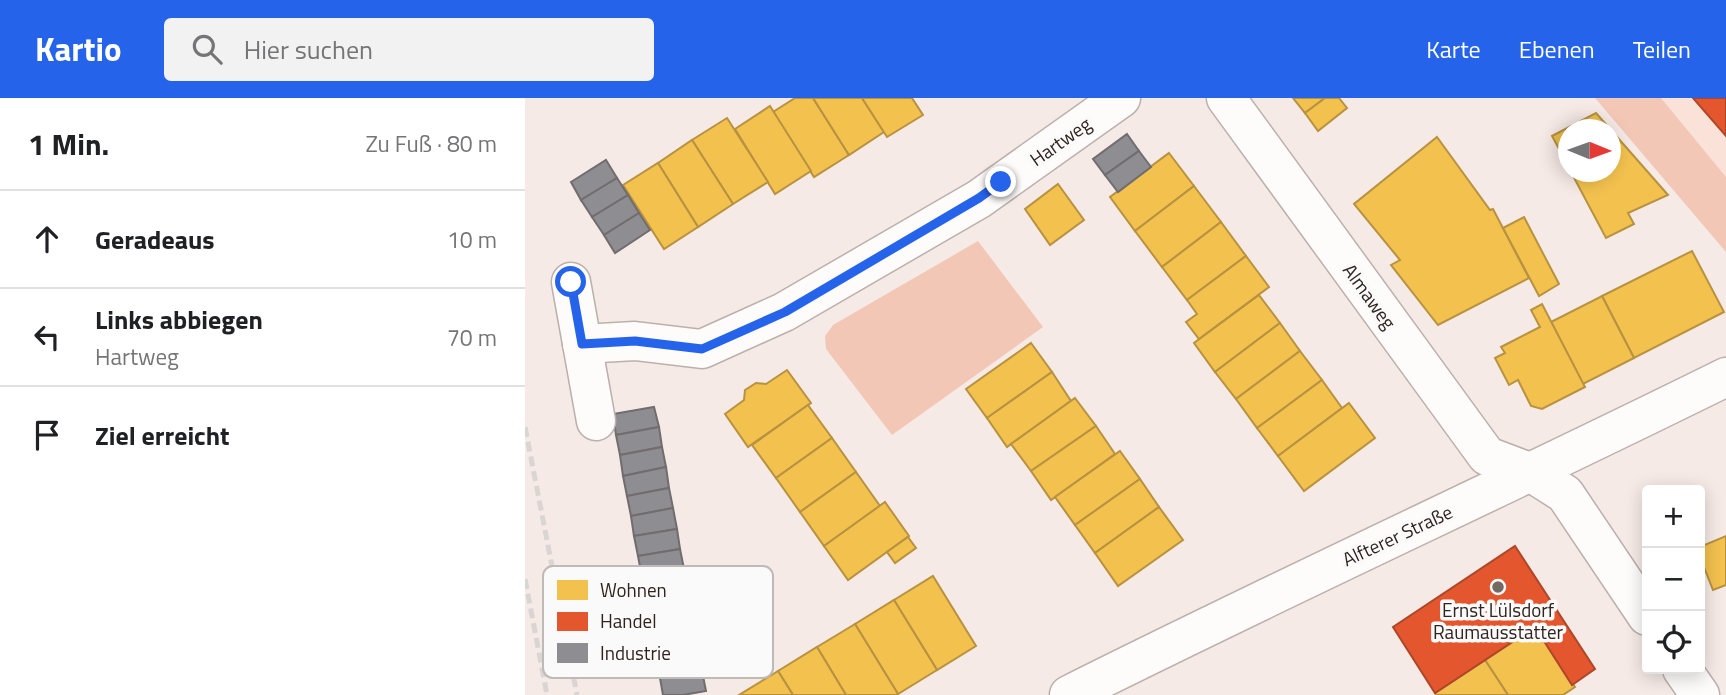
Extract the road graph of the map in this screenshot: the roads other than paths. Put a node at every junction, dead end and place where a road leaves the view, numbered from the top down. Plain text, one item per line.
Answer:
1 (1121, 98) edge
2 (1226, 98) edge
3 (571, 282) dead end
4 (582, 344) junction
5 (1726, 377) edge
6 (596, 421) dead end
7 (1532, 473) junction
8 (1643, 611) edge
9 (1685, 674) edge
10 (1069, 695) edge
11 (1700, 695) edge

1 - 4 street, Hartweg
2 - 7 street, Almaweg
3 - 4 street
4 - 6 street
5 - 7 street, Alfterer Straße
7 - 8 street, Almaweg
7 - 10 street, Alfterer Straße
9 - 11 street

